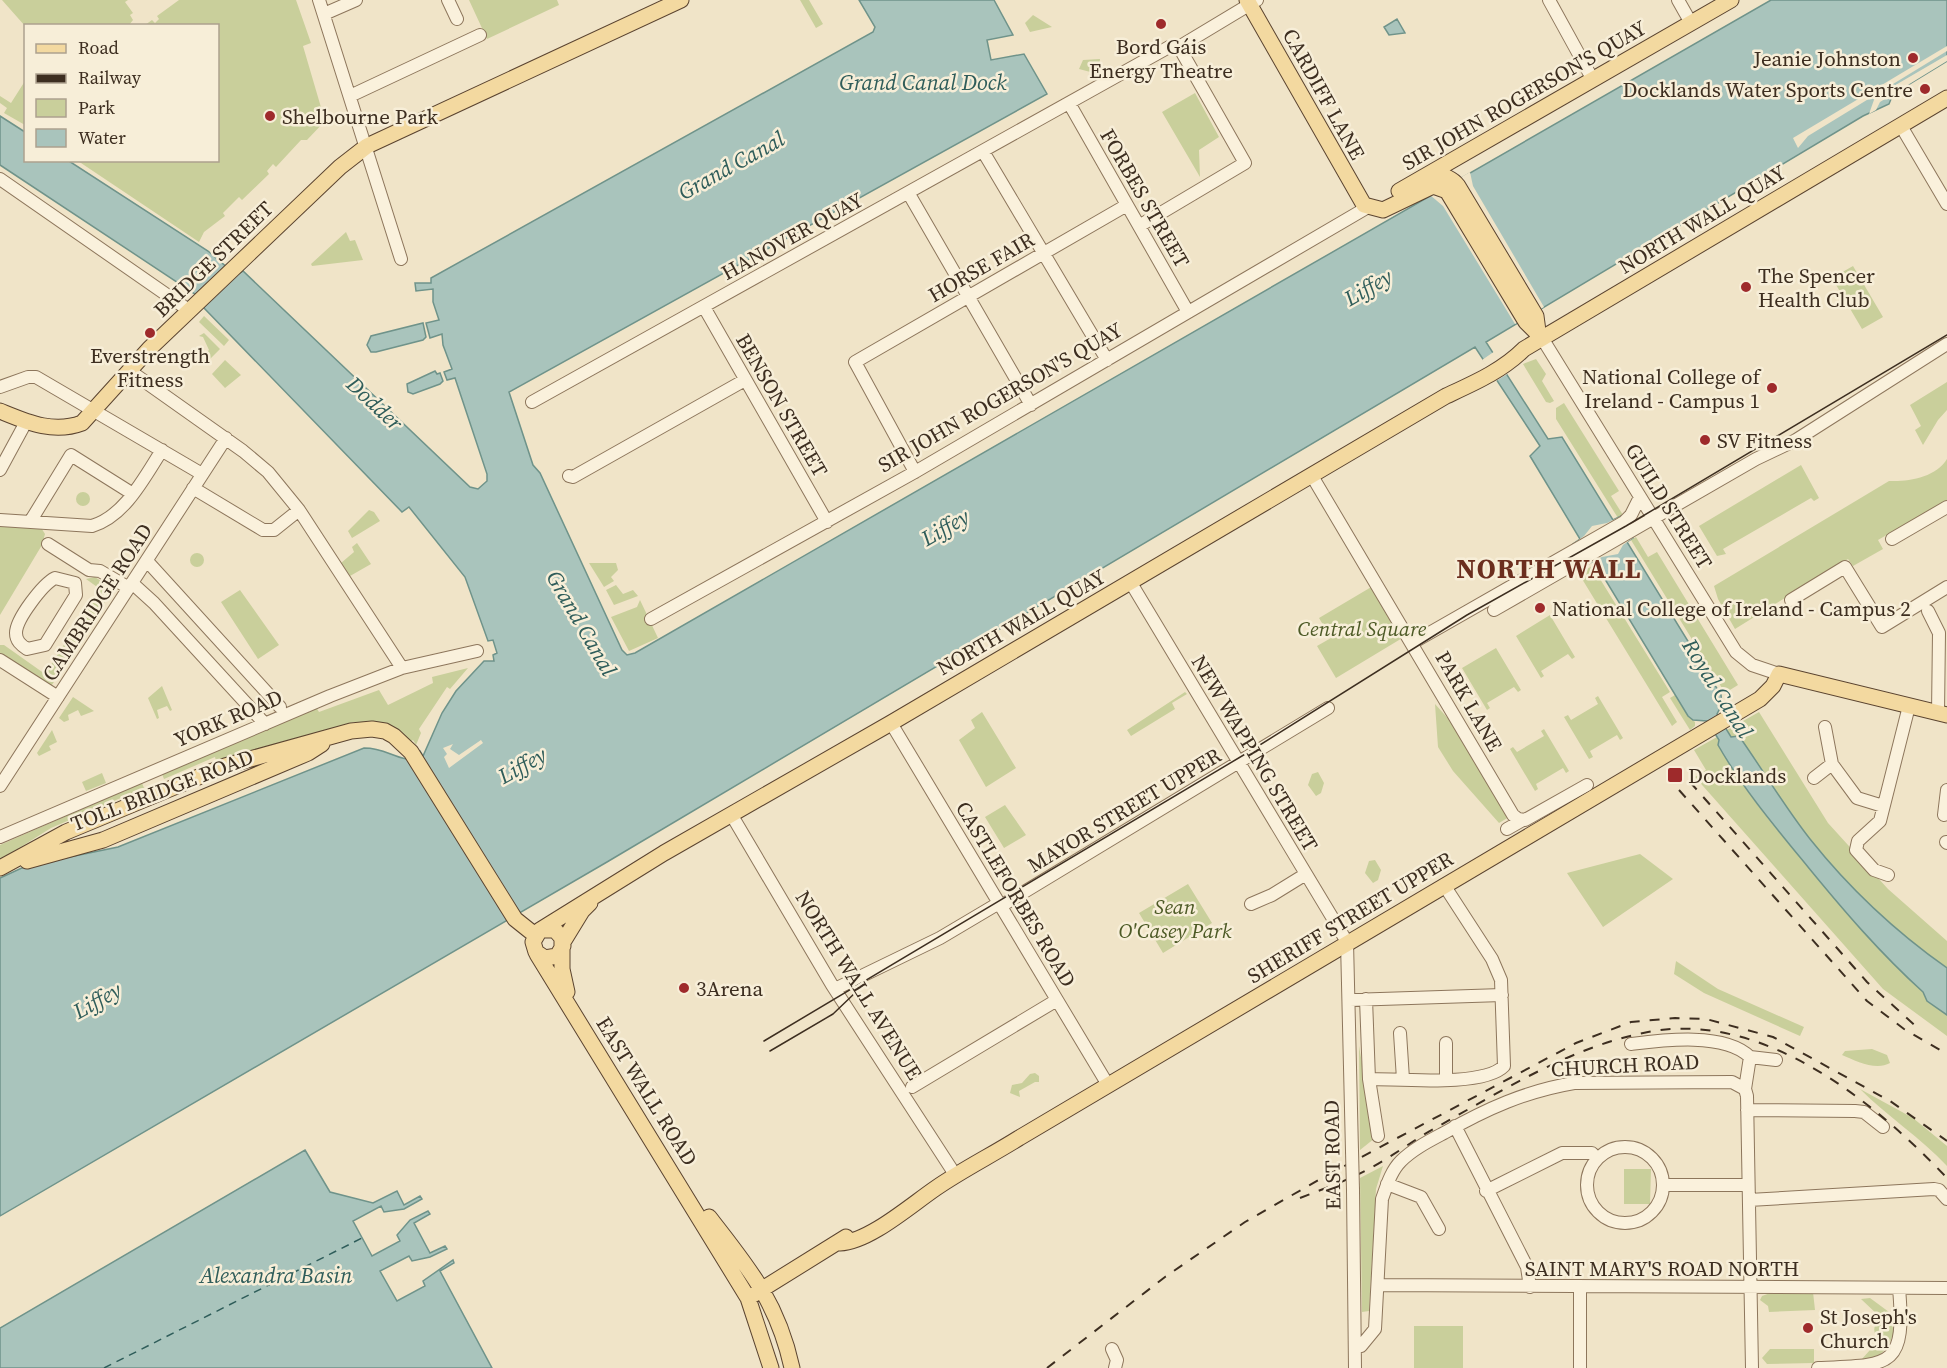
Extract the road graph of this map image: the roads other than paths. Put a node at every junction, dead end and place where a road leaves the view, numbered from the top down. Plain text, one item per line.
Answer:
1 (319, 0) edge
2 (356, 0) edge
3 (448, 0) edge
4 (681, 0) edge
5 (1549, 0) edge
6 (1678, 0) edge
7 (1731, 0) edge
8 (1251, 2) edge
9 (324, 14) junction
10 (457, 19) dead end
11 (1690, 23) junction
12 (480, 35) dead end
13 (1179, 47) junction
14 (1593, 80) junction
15 (350, 96) junction
16 (1947, 98) edge
17 (1069, 103) junction
18 (1901, 126) junction
19 (367, 146) junction
20 (984, 153) junction
21 (1424, 177) junction
22 (0, 179) edge
23 (1448, 185) junction
24 (909, 194) junction
25 (1947, 204) edge
26 (1126, 205) junction
27 (1368, 207) junction
28 (1139, 226) junction
29 (1045, 253) junction
30 (401, 259) dead end
31 (969, 296) junction
32 (704, 307) junction
33 (190, 311) junction
34 (1188, 312) junction
35 (1536, 327) junction
36 (1947, 344) edge
37 (1107, 360) junction
38 (130, 371) junction
39 (745, 380) junction
40 (0, 387) edge
41 (532, 402) dead end
42 (1031, 405) junction
43 (96, 410) junction
44 (0, 411) edge
45 (26, 422) junction
46 (226, 438) junction
47 (162, 450) junction
48 (0, 470) edge
49 (915, 472) junction
50 (202, 474) junction
51 (569, 476) dead end
52 (1312, 476) junction
53 (193, 488) junction
54 (133, 494) junction
55 (1640, 497) junction
56 (1947, 507) edge
57 (299, 510) junction
58 (1654, 518) junction
59 (0, 520) edge
60 (30, 522) junction
61 (827, 522) junction
62 (1627, 527) junction
63 (1892, 539) dead end
64 (48, 544) dead end
65 (1579, 554) junction
66 (147, 561) junction
67 (89, 570) junction
68 (75, 583) junction
69 (1131, 583) junction
70 (130, 586) junction
71 (1947, 587) edge
72 (1791, 600) dead end
73 (1494, 610) dead end
74 (1928, 611) dead end
75 (651, 619) dead end
76 (1412, 643) junction
77 (477, 651) dead end
78 (0, 660) edge
79 (402, 668) junction
80 (1779, 674) junction
81 (58, 697) junction
82 (1908, 706) junction
83 (280, 707) dead end
84 (1328, 708) dead end
85 (1943, 714) edge
86 (264, 723) junction
87 (891, 723) junction
88 (1825, 727) dead end
89 (331, 736) junction
90 (1239, 763) junction
91 (1832, 765) junction
92 (1814, 778) dead end
93 (1587, 785) dead end
94 (0, 786) edge
95 (1947, 790) edge
96 (1883, 806) junction
97 (731, 814) junction
98 (1944, 815) dead end
99 (1521, 821) junction
100 (1507, 829) dead end
101 (0, 837) edge
102 (1, 868) edge
103 (1306, 874) junction
104 (1888, 875) dead end
105 (616, 882) junction
106 (1446, 884) junction
107 (1000, 904) junction
108 (1251, 904) dead end
109 (538, 933) junction
110 (1347, 942) junction
111 (563, 944) junction
112 (536, 952) junction
113 (835, 988) junction
114 (1503, 995) junction
115 (1366, 999) junction
116 (1057, 1000) junction
117 (1350, 1000) junction
118 (573, 1012) junction
119 (1400, 1033) dead end
120 (1446, 1043) dead end
121 (1631, 1044) dead end
122 (1750, 1057) junction
123 (1776, 1060) dead end
124 (1446, 1078) junction
125 (1369, 1079) junction
126 (1403, 1079) junction
127 (1108, 1085) junction
128 (912, 1087) dead end
129 (1745, 1089) junction
130 (1747, 1110) junction
131 (1455, 1126) junction
132 (1882, 1127) dead end
133 (1378, 1136) dead end
134 (1597, 1159) junction
135 (956, 1176) junction
136 (1387, 1184) junction
137 (1664, 1185) junction
138 (1748, 1185) junction
139 (1486, 1191) junction
140 (686, 1193) junction
141 (1947, 1199) edge
142 (1749, 1200) junction
143 (1439, 1229) dead end
144 (1378, 1285) junction
145 (1530, 1287) junction
146 (1580, 1287) junction
147 (1750, 1288) junction
148 (1899, 1288) junction
149 (1947, 1288) edge
150 (764, 1289) junction
151 (748, 1298) junction
152 (1355, 1347) junction
153 (1112, 1349) dead end
154 (771, 1368) edge
155 (792, 1368) edge
156 (1115, 1368) edge
157 (1355, 1368) edge
158 (1580, 1368) edge
159 (1752, 1368) edge
160 (1818, 1368) edge

1 - 9 street
2 - 9 street
3 - 10 street
4 - 19 main road, BRIDGE STREET
5 - 14 street
6 - 11 street
7 - 11 main road, SIR JOHN ROGERSON'S QUAY
8 - 13 street, HANOVER QUAY
8 - 27 main road, CARDIFF LANE
9 - 15 street
11 - 14 main road, SIR JOHN ROGERSON'S QUAY
12 - 15 street
13 - 17 street, HANOVER QUAY
13 - 28 street
14 - 21 main road, SIR JOHN ROGERSON'S QUAY
15 - 19 street
16 - 18 main road, NORTH WALL QUAY
17 - 20 street, HANOVER QUAY
17 - 26 street, FORBES STREET
18 - 25 street
18 - 35 main road, NORTH WALL QUAY
19 - 30 street
19 - 33 main road, BRIDGE STREET
20 - 24 street, HANOVER QUAY
20 - 29 street
21 - 23 main road
21 - 27 main road, SIR JOHN ROGERSON'S QUAY
22 - 33 street
23 - 27 main road, SIR JOHN ROGERSON'S QUAY
23 - 35 main road
24 - 31 street
24 - 32 street, HANOVER QUAY
26 - 28 street, FORBES STREET
26 - 29 street, HORSE FAIR
27 - 34 street, SIR JOHN ROGERSON'S QUAY
28 - 34 street, FORBES STREET
29 - 31 street, HORSE FAIR
29 - 37 street
31 - 42 street
31 - 49 street, HORSE FAIR
32 - 39 street, BENSON STREET
32 - 41 street, HANOVER QUAY
33 - 38 main road, BRIDGE STREET
34 - 37 street, SIR JOHN ROGERSON'S QUAY
35 - 52 main road, NORTH WALL QUAY
35 - 55 street, GUILD STREET
36 - 58 street
37 - 42 street, SIR JOHN ROGERSON'S QUAY
38 - 43 main road, BRIDGE STREET
38 - 46 street
39 - 51 street
39 - 61 street, BENSON STREET
40 - 43 street
42 - 49 street, SIR JOHN ROGERSON'S QUAY
43 - 45 main road, BRIDGE STREET
43 - 47 street
44 - 45 main road, BRIDGE STREET
45 - 48 street
46 - 50 street, CAMBRIDGE ROAD
46 - 57 street
47 - 50 street
47 - 54 street
49 - 61 street, SIR JOHN ROGERSON'S QUAY
50 - 53 street, CAMBRIDGE ROAD
52 - 69 main road, NORTH WALL QUAY
52 - 76 street, PARK LANE
53 - 57 street
53 - 66 street, CAMBRIDGE ROAD
54 - 60 street
54 - 60 street
55 - 58 street, GUILD STREET
55 - 62 street
56 - 63 street
57 - 79 street
58 - 62 street
58 - 80 street, GUILD STREET
59 - 60 street
61 - 75 street, SIR JOHN ROGERSON'S QUAY
62 - 65 street
64 - 67 street
65 - 73 street
65 - 76 street
66 - 70 street, CAMBRIDGE ROAD
66 - 83 street
67 - 68 street
67 - 70 street
68 - 68 street
69 - 87 main road, NORTH WALL QUAY
69 - 90 street, NEW WAPPING STREET
70 - 81 street, CAMBRIDGE ROAD
70 - 86 street
71 - 72 street
74 - 85 street
76 - 99 street, PARK LANE
77 - 79 street, YORK ROAD
78 - 81 street
79 - 86 street, YORK ROAD
80 - 82 main road
80 - 106 main road, SHERIFF STREET UPPER
81 - 94 street, CAMBRIDGE ROAD
82 - 85 main road
82 - 96 street
84 - 90 street, MAYOR STREET UPPER
86 - 101 street, YORK ROAD
87 - 97 main road, NORTH WALL QUAY
87 - 107 street, CASTLEFORBES ROAD
88 - 91 street
89 - 102 main road, TOLL BRIDGE ROAD
89 - 102 main road, TOLL BRIDGE ROAD
89 - 109 main road, TOLL BRIDGE ROAD
90 - 103 street, NEW WAPPING STREET
90 - 107 street, MAYOR STREET UPPER
91 - 92 street
91 - 96 street
93 - 99 street
95 - 98 street
96 - 104 street
97 - 105 main road, NORTH WALL QUAY
97 - 113 street, NORTH WALL AVENUE
99 - 100 street
103 - 108 street
103 - 110 street, NEW WAPPING STREET
105 - 109 main road, NORTH WALL QUAY
105 - 111 main road, NORTH WALL QUAY
106 - 110 main road, SHERIFF STREET UPPER
106 - 114 street
107 - 113 street, MAYOR STREET UPPER
107 - 116 street, CASTLEFORBES ROAD
109 - 111 main road
109 - 112 main road
110 - 117 street, EAST ROAD
110 - 127 main road, SHERIFF STREET UPPER
111 - 112 main road
111 - 118 main road, EAST WALL ROAD
112 - 118 main road, EAST WALL ROAD
113 - 135 street, NORTH WALL AVENUE
114 - 115 street
114 - 124 street
115 - 117 street
115 - 125 street
116 - 127 street, CASTLEFORBES ROAD
116 - 128 street
117 - 152 street, EAST ROAD, bridge
118 - 140 main road, EAST WALL ROAD
119 - 126 street
120 - 124 street
121 - 122 street
122 - 123 street
122 - 129 street
124 - 126 street
125 - 126 street
125 - 133 street
127 - 135 main road, SHERIFF STREET UPPER
129 - 130 street
129 - 131 street, CHURCH ROAD
130 - 132 street
130 - 138 street
131 - 136 street, CHURCH ROAD
131 - 139 street
134 - 137 street
134 - 137 street
134 - 139 street
135 - 150 main road, SHERIFF STREET UPPER
136 - 143 street
136 - 144 street, CHURCH ROAD
137 - 138 street
138 - 142 street
139 - 145 street
140 - 150 main road, EAST WALL ROAD
140 - 151 main road, EAST WALL ROAD
141 - 142 street
142 - 147 street
144 - 145 street, SAINT MARY'S ROAD NORTH
144 - 152 street, CHURCH ROAD
145 - 146 street, SAINT MARY'S ROAD NORTH
146 - 147 street, SAINT MARY'S ROAD NORTH
146 - 158 street
147 - 148 street, SAINT MARY'S ROAD NORTH
147 - 159 street
148 - 149 street, SAINT MARY'S ROAD NORTH
148 - 160 street
150 - 151 main road, SHERIFF STREET UPPER
150 - 155 main road, EAST WALL ROAD
151 - 154 main road, EAST WALL ROAD
152 - 157 street, EAST ROAD
153 - 156 street

